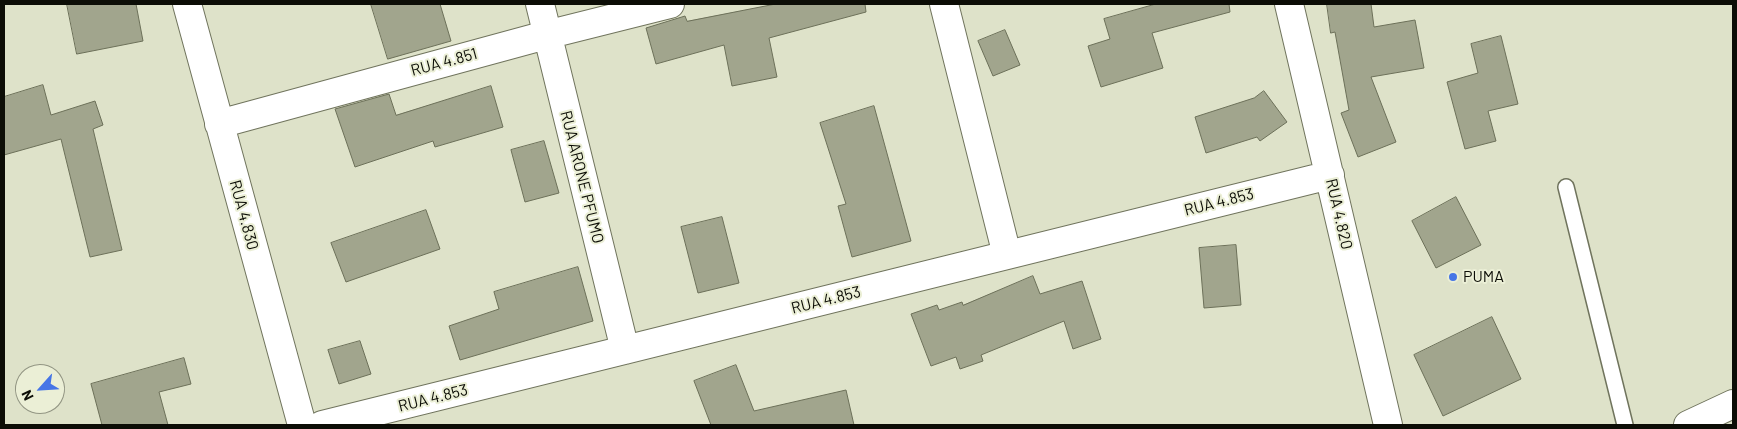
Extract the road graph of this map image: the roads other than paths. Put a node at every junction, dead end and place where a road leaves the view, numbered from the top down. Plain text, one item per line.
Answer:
1 (187, 4) edge
2 (540, 4) edge
3 (670, 4) edge
4 (944, 4) edge
5 (1289, 4) edge
6 (546, 34) junction
7 (219, 124) junction
8 (1330, 175) junction
9 (1566, 187) dead end
10 (1007, 255) junction
11 (625, 350) junction
12 (1733, 404) edge
13 (302, 425) edge
14 (322, 425) edge
15 (1388, 425) edge
16 (1625, 425) edge
17 (1688, 425) edge

1 - 7 street, RUA 4.830
2 - 6 street, RUA ARONE PFUMO
3 - 6 street, RUA 4.851
4 - 10 street
5 - 8 street, RUA 4.820
6 - 7 street, RUA 4.851
6 - 11 street, RUA ARONE PFUMO
7 - 13 street, RUA 4.830
8 - 10 street, RUA 4.853
8 - 15 street, RUA 4.820
9 - 16 lane
10 - 11 street, RUA 4.853
11 - 14 street, RUA 4.853
12 - 17 street

